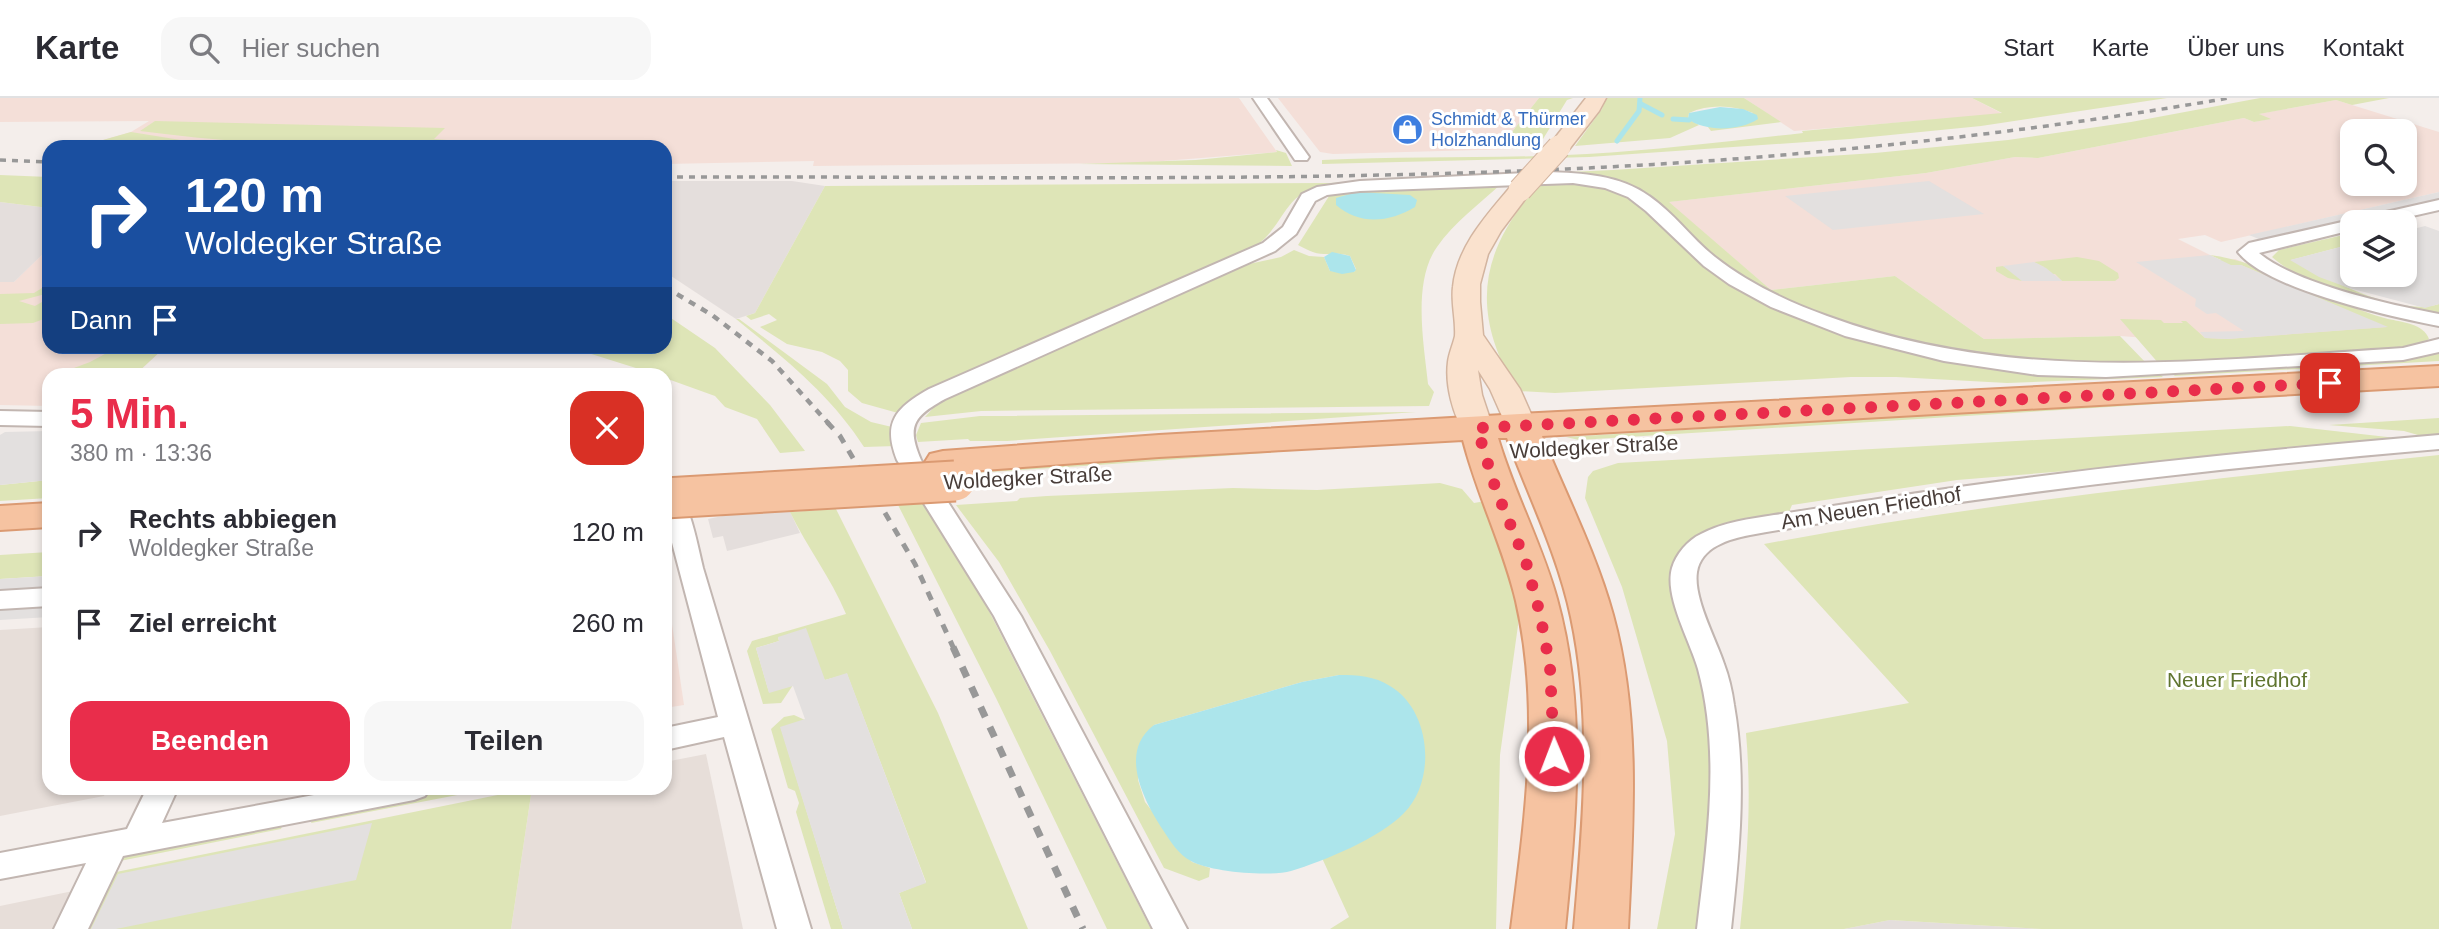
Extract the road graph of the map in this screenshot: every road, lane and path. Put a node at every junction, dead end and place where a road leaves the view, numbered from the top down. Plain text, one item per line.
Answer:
1 (1260, 98) edge
2 (1596, 98) edge
3 (1301, 157) dead end
4 (2439, 205) edge
5 (2417, 210) edge
6 (2340, 228) edge
7 (2438, 328) edge
8 (1469, 335) junction
9 (2439, 376) edge
10 (2439, 394) edge
11 (2351, 399) junction
12 (2439, 402) edge
13 (0, 418) edge
14 (42, 419) edge
15 (1525, 438) junction
16 (1481, 440) junction
17 (2439, 442) edge
18 (949, 472) junction
19 (672, 479) edge
20 (672, 497) edge
21 (672, 503) edge
22 (42, 515) edge
23 (0, 518) edge
24 (42, 533) edge
25 (0, 536) edge
26 (42, 597) edge
27 (0, 600) edge
28 (735, 724) junction
29 (672, 738) edge
30 (157, 795) edge
31 (377, 795) edge
32 (125, 842) junction
33 (0, 866) edge
34 (71, 929) edge
35 (794, 929) edge
36 (1170, 929) edge
37 (1538, 929) edge
38 (1601, 929) edge
39 (1714, 929) edge

1 - 3 street
2 - 8 main road, bridge
4 - 5 street
6 - 7 street
7 - 36 street
8 - 15 main road
8 - 16 main road
9 - 15 main road, Woldegker Straße
10 - 11 main road, Woldegker Straße
11 - 12 main road
11 - 15 main road, Woldegker Straße
13 - 14 street
15 - 16 main road, Woldegker Straße
15 - 38 main road
16 - 18 main road, Woldegker Straße
16 - 37 main road
17 - 39 street, Am Neuen Friedhof
18 - 19 main road, Woldegker Straße
18 - 20 main road, Woldegker Straße, bridge
21 - 28 street
22 - 23 main road
24 - 25 main road
26 - 27 street
28 - 29 street
28 - 35 street
30 - 32 street
31 - 32 street
32 - 33 street
32 - 34 street

